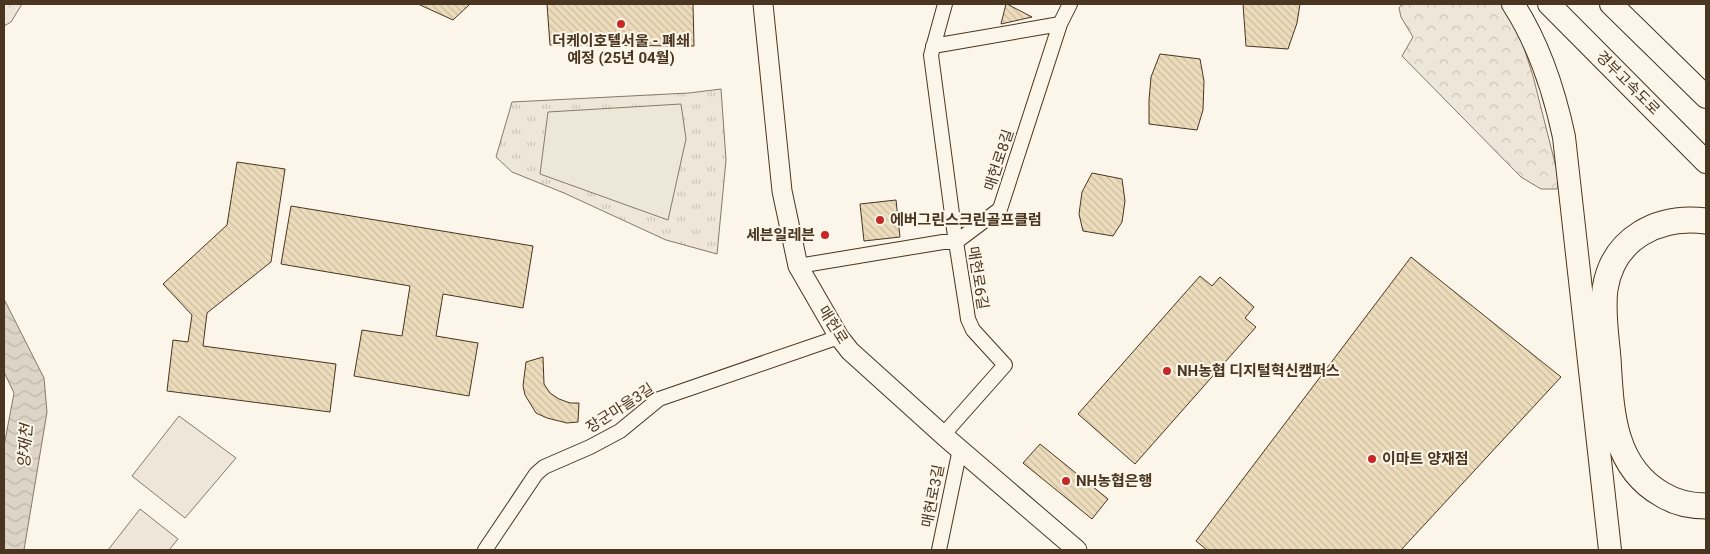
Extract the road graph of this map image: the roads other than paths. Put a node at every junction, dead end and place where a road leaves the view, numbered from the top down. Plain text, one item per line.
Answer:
1 (763, 4) edge
2 (945, 4) edge
3 (1070, 4) edge
4 (1513, 4) edge
5 (1549, 4) edge
6 (1612, 4) edge
7 (1060, 24) junction
8 (934, 46) junction
9 (1706, 97) edge
10 (1706, 162) edge
11 (1706, 221) edge
12 (956, 242) junction
13 (798, 266) junction
14 (839, 337) junction
15 (943, 435) junction
16 (960, 449) junction
17 (1706, 506) edge
18 (485, 550) edge
19 (939, 550) edge
20 (1078, 550) edge
21 (1610, 550) edge

1 - 13 main road, 매헌로
2 - 8 street, 매헌로6길
3 - 7 street, 매헌로8길
4 - 21 highway
5 - 10 highway, 경부고속도로
6 - 9 highway
7 - 8 street
7 - 12 street, 매헌로8길
8 - 12 street, 매헌로6길
11 - 17 highway
12 - 13 street
12 - 15 street, 매헌로6길
13 - 14 main road, 매헌로
14 - 15 main road, 매헌로
14 - 18 street, 장군마을3길
15 - 16 main road, 매헌로
16 - 19 street, 매헌로3길
16 - 20 main road, 매헌로

